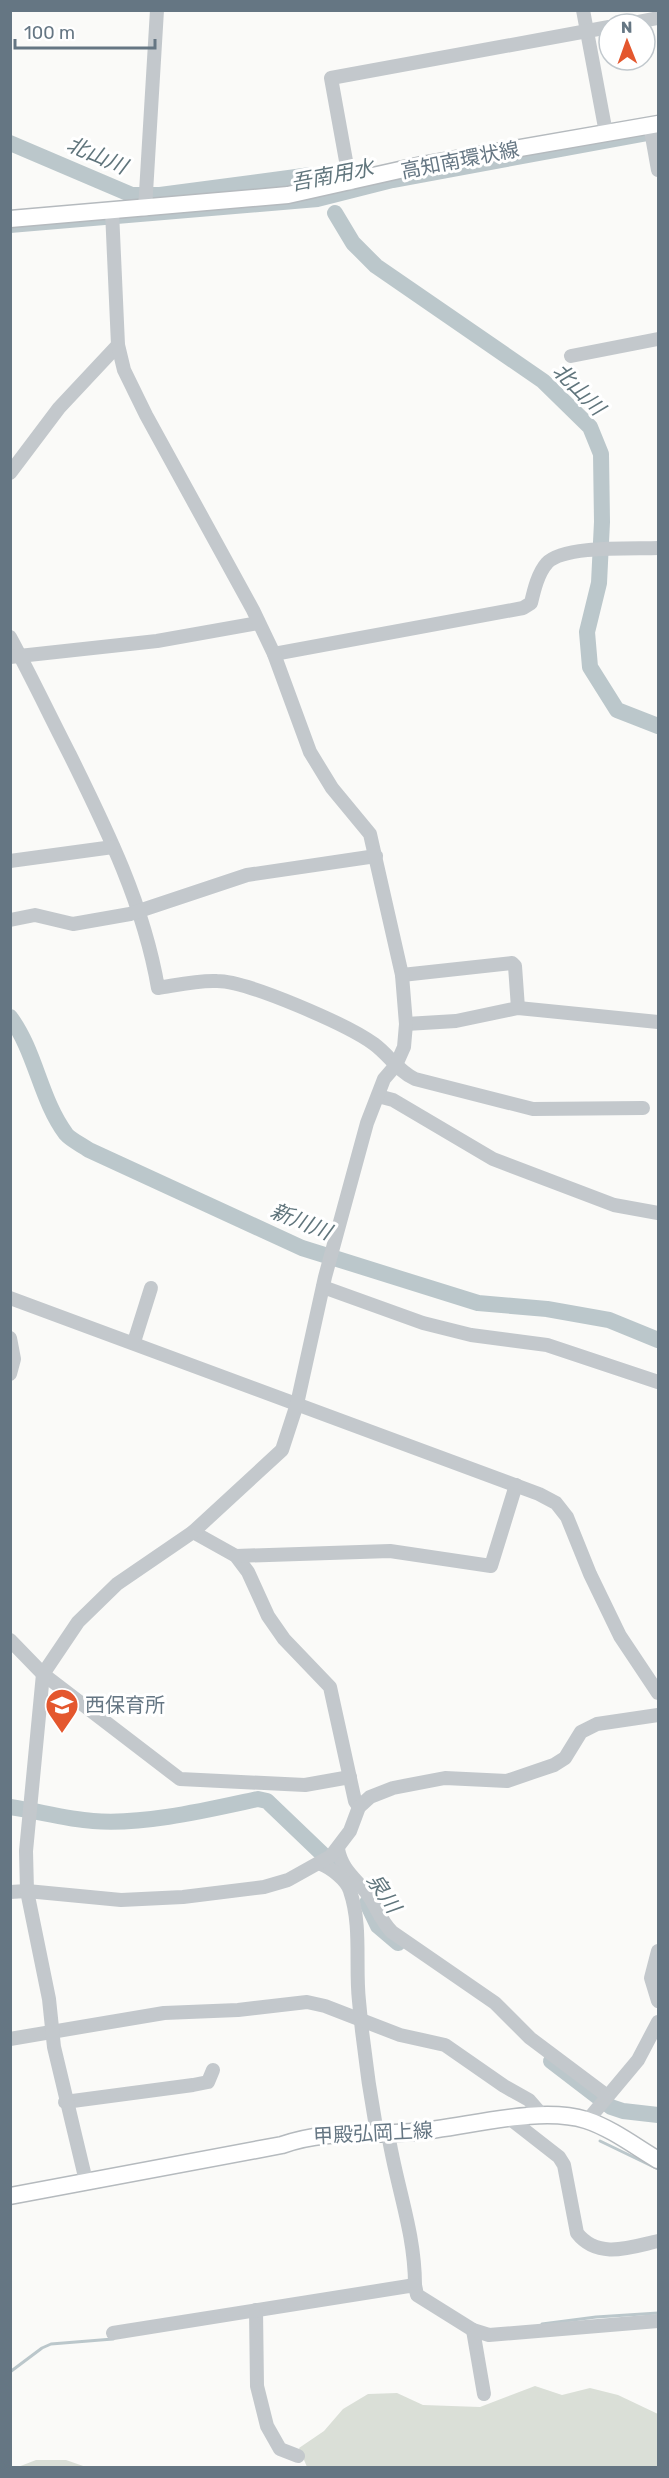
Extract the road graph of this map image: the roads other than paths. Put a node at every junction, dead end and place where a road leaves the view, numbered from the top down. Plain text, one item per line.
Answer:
1 (157, 10) edge
2 (583, 10) edge
3 (597, 30) edge
4 (586, 32) junction
5 (653, 130) edge
6 (606, 133) junction
7 (658, 170) edge
8 (350, 183) junction
9 (145, 199) junction
10 (112, 217) junction
11 (10, 219) edge
12 (658, 339) edge
13 (118, 345) junction
14 (571, 356) dead end
15 (10, 473) edge
16 (658, 548) edge
17 (258, 623) junction
18 (10, 637) edge
19 (274, 654) junction
20 (16, 657) edge
21 (113, 847) junction
22 (376, 856) junction
23 (10, 861) edge
24 (140, 910) junction
25 (10, 920) edge
26 (402, 975) junction
27 (518, 1008) junction
28 (658, 1022) edge
29 (406, 1024) junction
30 (396, 1065) junction
31 (378, 1096) junction
32 (643, 1108) dead end
33 (658, 1213) edge
34 (324, 1282) junction
35 (151, 1288) dead end
36 (11, 1299) edge
37 (10, 1338) edge
38 (134, 1342) junction
39 (10, 1374) edge
40 (658, 1382) edge
41 (297, 1404) junction
42 (516, 1485) junction
43 (194, 1532) junction
44 (236, 1556) junction
45 (10, 1640) edge
46 (43, 1674) junction
47 (658, 1693) edge
48 (658, 1715) edge
49 (350, 1777) junction
50 (359, 1807) junction
51 (328, 1858) junction
52 (27, 1891) junction
53 (10, 1892) edge
54 (658, 1951) edge
55 (658, 2001) edge
56 (658, 2022) edge
57 (362, 2026) junction
58 (10, 2039) edge
59 (53, 2039) junction
60 (213, 2070) dead end
61 (603, 2099) junction
62 (66, 2102) junction
63 (542, 2115) junction
64 (509, 2118) junction
65 (587, 2121) junction
66 (382, 2133) junction
67 (658, 2160) edge
68 (86, 2181) junction
69 (10, 2196) edge
70 (658, 2241) edge
71 (416, 2289) junction
72 (257, 2315) junction
73 (658, 2321) edge
74 (473, 2330) junction
75 (113, 2333) dead end
76 (483, 2394) dead end
77 (298, 2456) dead end

1 - 9 street
2 - 4 street
3 - 4 street
4 - 6 street
4 - 8 street
5 - 6 main road, 高知南環状線
5 - 7 street
6 - 8 main road, 高知南環状線
8 - 9 main road, 高知南環状線
9 - 10 main road, 高知南環状線
10 - 11 main road, 高知南環状線
10 - 13 street
12 - 14 street
13 - 15 street
13 - 17 street
16 - 19 street
17 - 19 street
17 - 20 street
18 - 20 street
19 - 22 street
20 - 21 street
21 - 23 street
21 - 24 street
22 - 24 street
22 - 26 street
24 - 25 street
24 - 30 street
26 - 27 street
26 - 29 street
27 - 28 street
27 - 29 street
29 - 30 street
30 - 31 street
30 - 32 street
31 - 33 street
31 - 34 street
34 - 40 street
34 - 41 street
35 - 38 street
36 - 38 street
37 - 39 street
38 - 41 street
41 - 42 street
41 - 43 street
42 - 44 street
42 - 47 street
43 - 44 street
43 - 46 street
44 - 49 street
45 - 46 street
46 - 49 street
46 - 52 street
48 - 50 street
49 - 50 street
50 - 51 street
51 - 52 street
51 - 57 street
51 - 61 street
52 - 53 street
52 - 59 street
54 - 55 street
56 - 61 street
57 - 59 street
57 - 63 street
57 - 66 street
58 - 59 street
59 - 62 street
60 - 62 street
61 - 65 street
62 - 68 street
63 - 64 main road, 甲殿弘岡上線
63 - 65 main road, 甲殿弘岡上線
64 - 66 main road, 甲殿弘岡上線
64 - 70 street
65 - 67 main road, 甲殿弘岡上線
66 - 68 main road, 甲殿弘岡上線
66 - 71 street
68 - 69 main road, 甲殿弘岡上線
71 - 72 street
71 - 74 street
72 - 75 street
72 - 77 street
73 - 74 street
74 - 76 street

